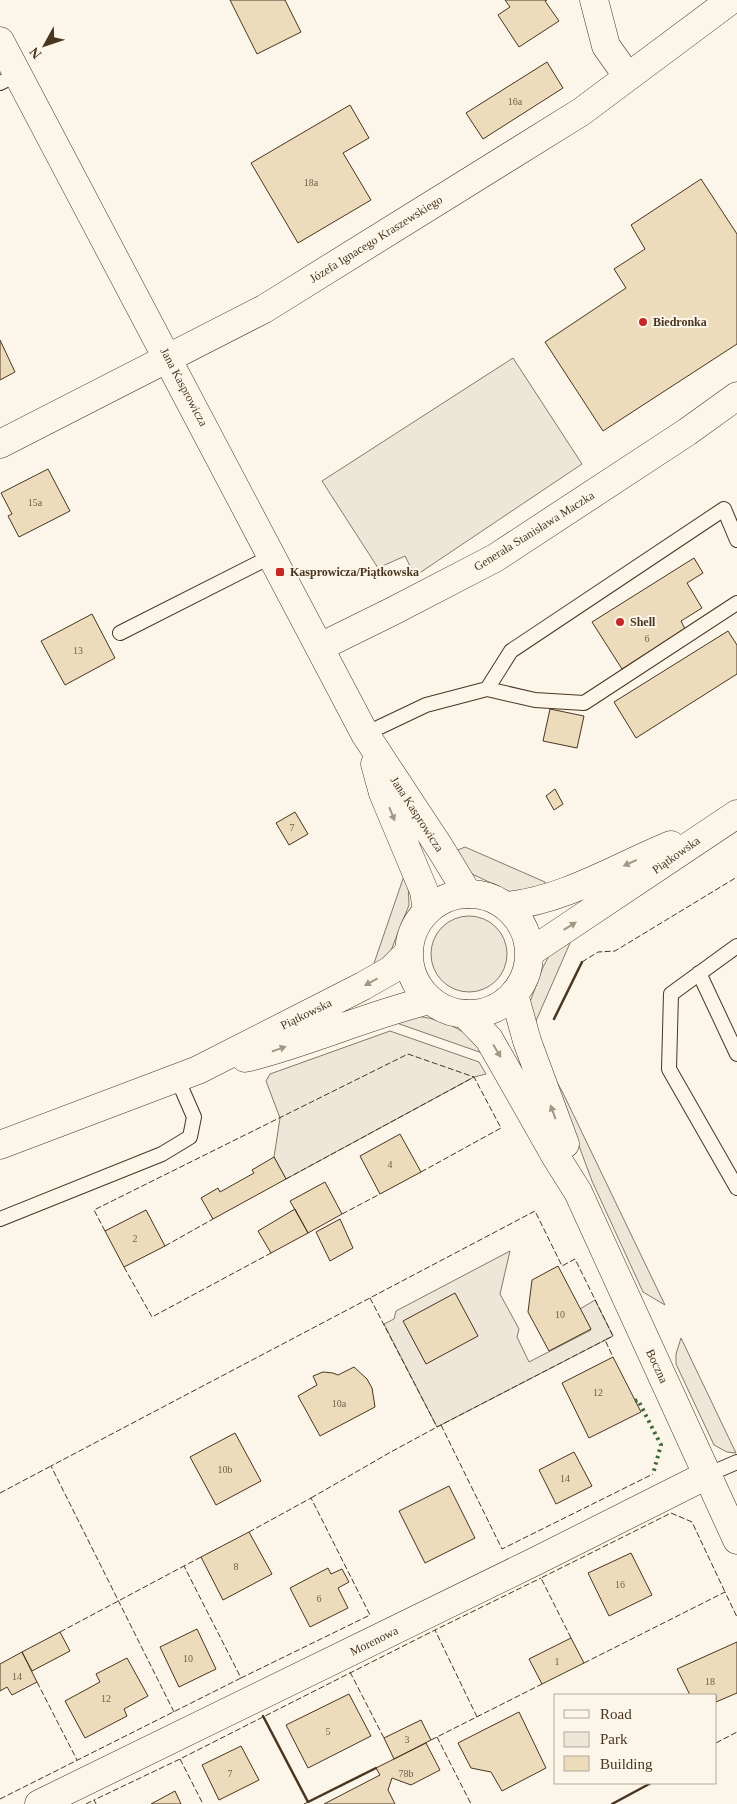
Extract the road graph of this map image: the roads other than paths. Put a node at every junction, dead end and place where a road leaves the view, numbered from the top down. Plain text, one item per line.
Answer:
1 (594, 0) edge
2 (730, 0) edge
3 (0, 41) edge
4 (628, 76) junction
5 (9, 79) edge
6 (168, 358) junction
7 (737, 396) edge
8 (0, 444) edge
9 (737, 540) edge
10 (272, 556) junction
11 (737, 603) edge
12 (120, 633) dead end
13 (320, 647) junction
14 (488, 689) junction
15 (365, 734) junction
16 (730, 819) edge
17 (468, 894) junction
18 (507, 906) junction
19 (427, 911) junction
20 (737, 946) edge
21 (409, 952) junction
22 (529, 953) junction
23 (699, 974) junction
24 (514, 994) junction
25 (430, 1000) junction
26 (465, 1014) junction
27 (737, 1054) edge
28 (188, 1074) junction
29 (0, 1145) edge
30 (737, 1188) edge
31 (578, 1192) junction
32 (0, 1219) edge
33 (737, 1462) edge
34 (707, 1476) junction
35 (737, 1540) edge
36 (39, 1804) edge

1 - 4 street
2 - 4 street, Józefa Ignacego Kraszewskiego
3 - 5 street, Jana Kasprowicza
4 - 6 street, Józefa Ignacego Kraszewskiego
5 - 6 street, Jana Kasprowicza
6 - 8 street, Józefa Ignacego Kraszewskiego
6 - 10 street, Jana Kasprowicza
7 - 13 street, Generała Stanisława Maczka
9 - 14 lane
10 - 12 lane
10 - 13 street, Jana Kasprowicza
11 - 14 lane
13 - 15 street, Jana Kasprowicza
14 - 15 lane
15 - 17 street, Jana Kasprowicza
15 -> 19 street, Jana Kasprowicza
16 -> 18 street, Piątkowska
22 -> 16 street, Piątkowska
17 - 18 street
17 - 19 street
18 - 22 street
19 - 21 street
20 - 23 lane
21 - 25 street
21 -> 28 street, Piątkowska
22 - 24 street
23 - 27 lane
23 - 30 lane
24 - 26 street
31 -> 24 street, Boczna
25 - 26 street
28 -> 25 street, Piątkowska
26 -> 31 street, Boczna
28 - 29 street, Piątkowska
28 - 32 lane
31 - 34 street, Boczna
33 - 34 lane
34 - 35 street, Boczna
34 - 36 street, Morenowa

